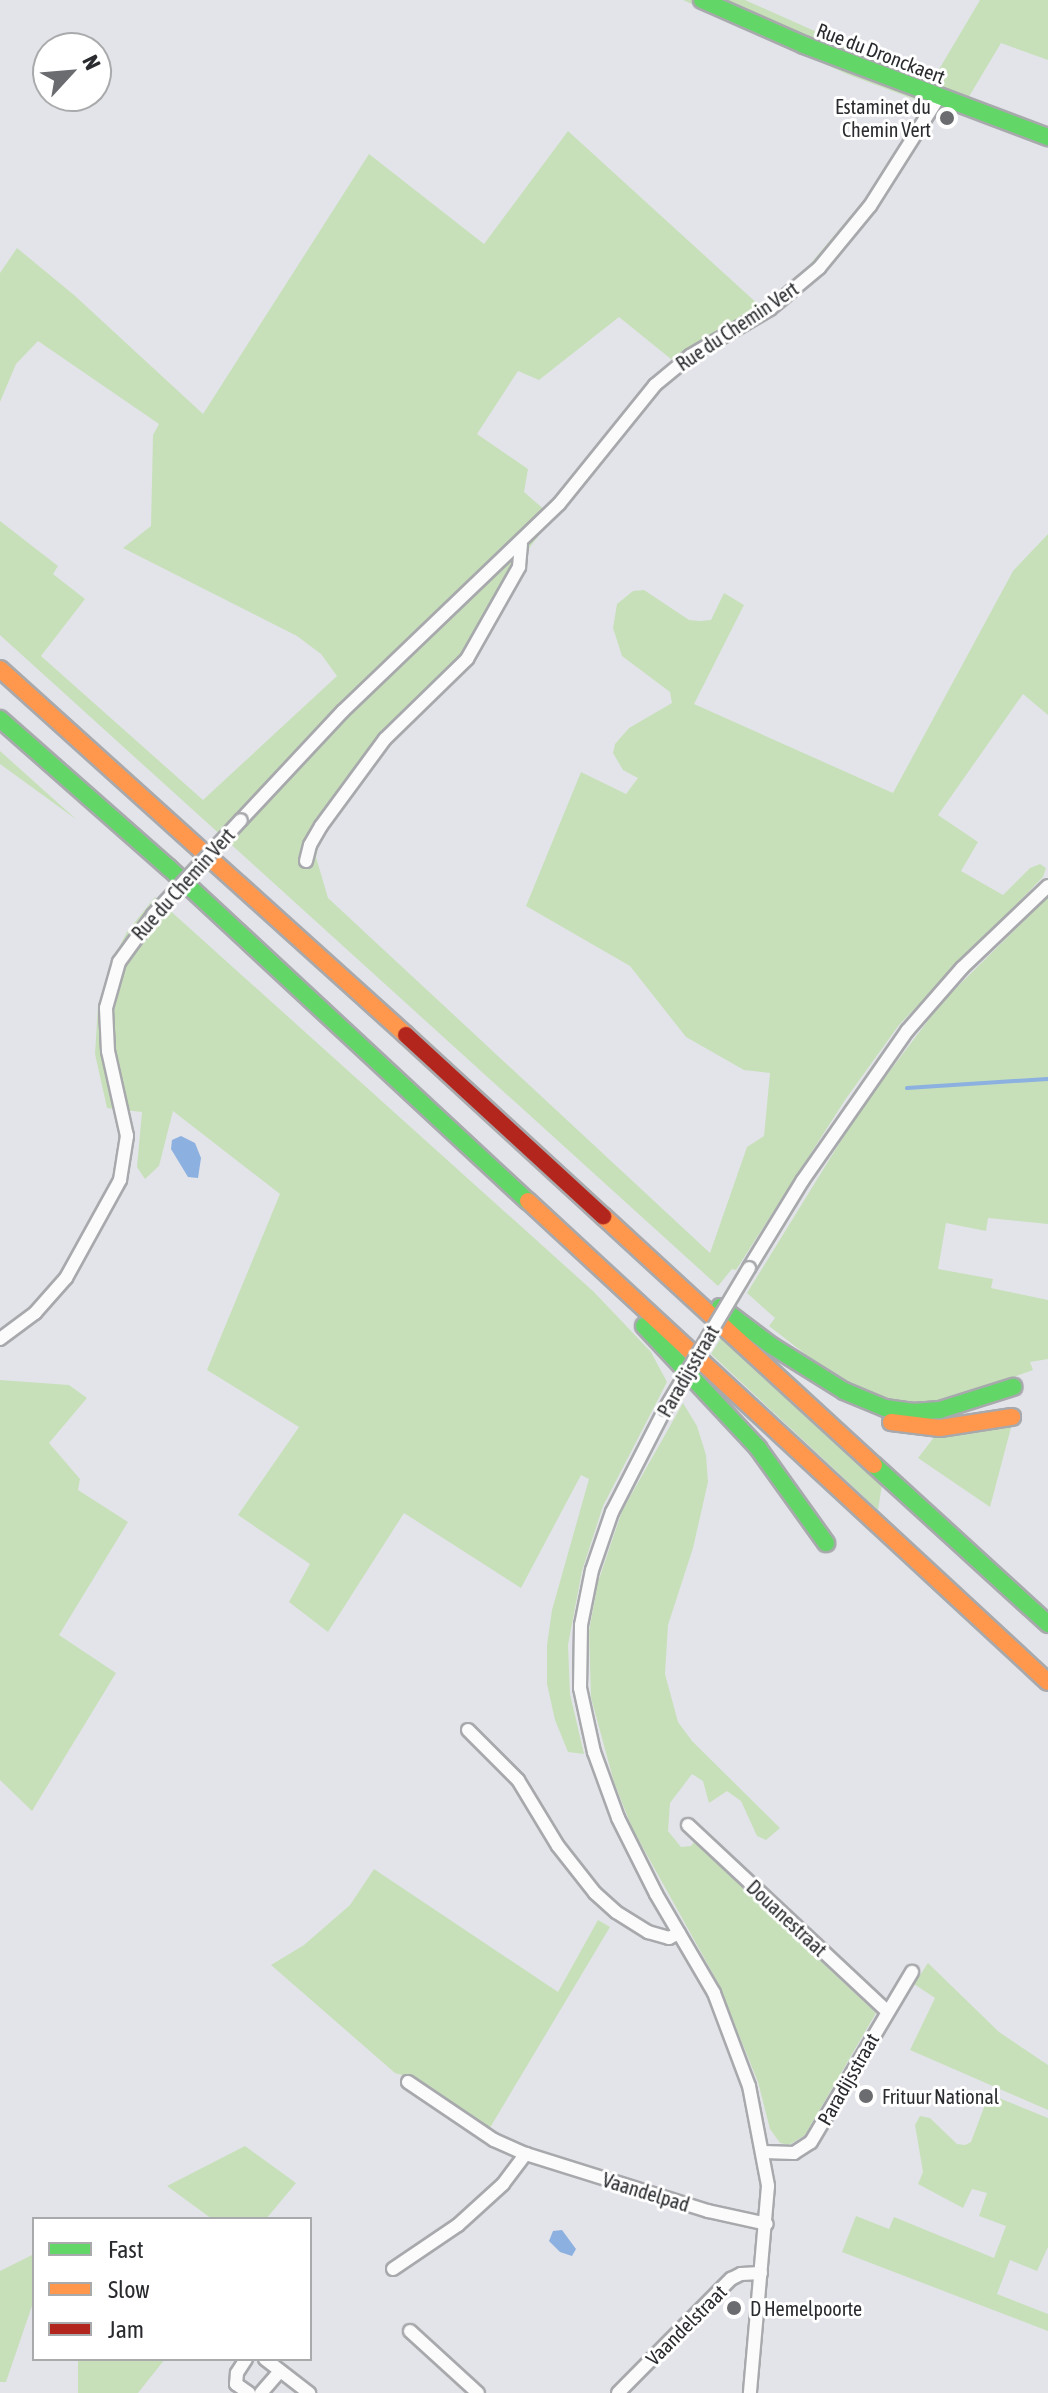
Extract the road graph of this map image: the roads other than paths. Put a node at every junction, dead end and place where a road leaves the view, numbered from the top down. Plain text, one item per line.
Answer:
1 (702, 0) edge
2 (939, 97) junction
3 (1048, 137) edge
4 (521, 544) junction
5 (0, 655) edge
6 (0, 669) edge
7 (0, 719) edge
8 (64, 724) junction
9 (0, 738) edge
10 (131, 834) junction
11 (306, 861) dead end
12 (1048, 886) edge
13 (559, 1229) junction
14 (617, 1229) junction
15 (718, 1304) junction
16 (0, 1339) edge
17 (1013, 1387) dead end
18 (1012, 1417) dead end
19 (826, 1543) dead end
20 (1048, 1624) edge
21 (1048, 1682) edge
22 (468, 1730) dead end
23 (688, 1825) dead end
24 (679, 1933) junction
25 (912, 1972) dead end
26 (887, 2011) junction
27 (408, 2082) dead end
28 (764, 2152) junction
29 (526, 2154) junction
30 (767, 2224) junction
31 (393, 2269) dead end
32 (761, 2273) junction
33 (410, 2331) dead end
34 (245, 2361) edge
35 (268, 2361) edge
36 (280, 2371) junction
37 (249, 2393) edge
38 (261, 2393) edge
39 (309, 2393) edge
40 (478, 2393) edge
41 (618, 2393) edge
42 (750, 2393) edge

1 - 2 main road, Rue du Dronckaert
2 - 3 main road, Rue du Dronckaert
2 - 4 street, Rue du Chemin Vert
4 - 11 street, Rue du Chemin Vert
4 - 16 street, Rue du Chemin Vert, bridge
5 - 8 main road
6 - 8 main road
7 - 10 main road
8 - 14 main road
9 - 10 main road
10 - 13 main road
12 - 24 street, Paradijsstraat, bridge
13 - 19 main road
13 - 21 main road
14 - 15 main road
14 - 20 main road
15 - 17 main road
15 - 18 main road
22 - 24 street
23 - 26 street, Douanestraat
24 - 28 street, Paradijsstraat
25 - 26 street, Paradijsstraat
26 - 28 street, Paradijsstraat
27 - 29 street, Vaandelpad
28 - 30 street, Paradijsstraat
29 - 30 street, Vaandelpad
29 - 31 street
30 - 32 street, Paradijsstraat
32 - 41 street, Vaandelstraat
32 - 42 street, Paradijsstraat
33 - 40 street
34 - 37 street
35 - 36 street
36 - 38 street
36 - 39 street

